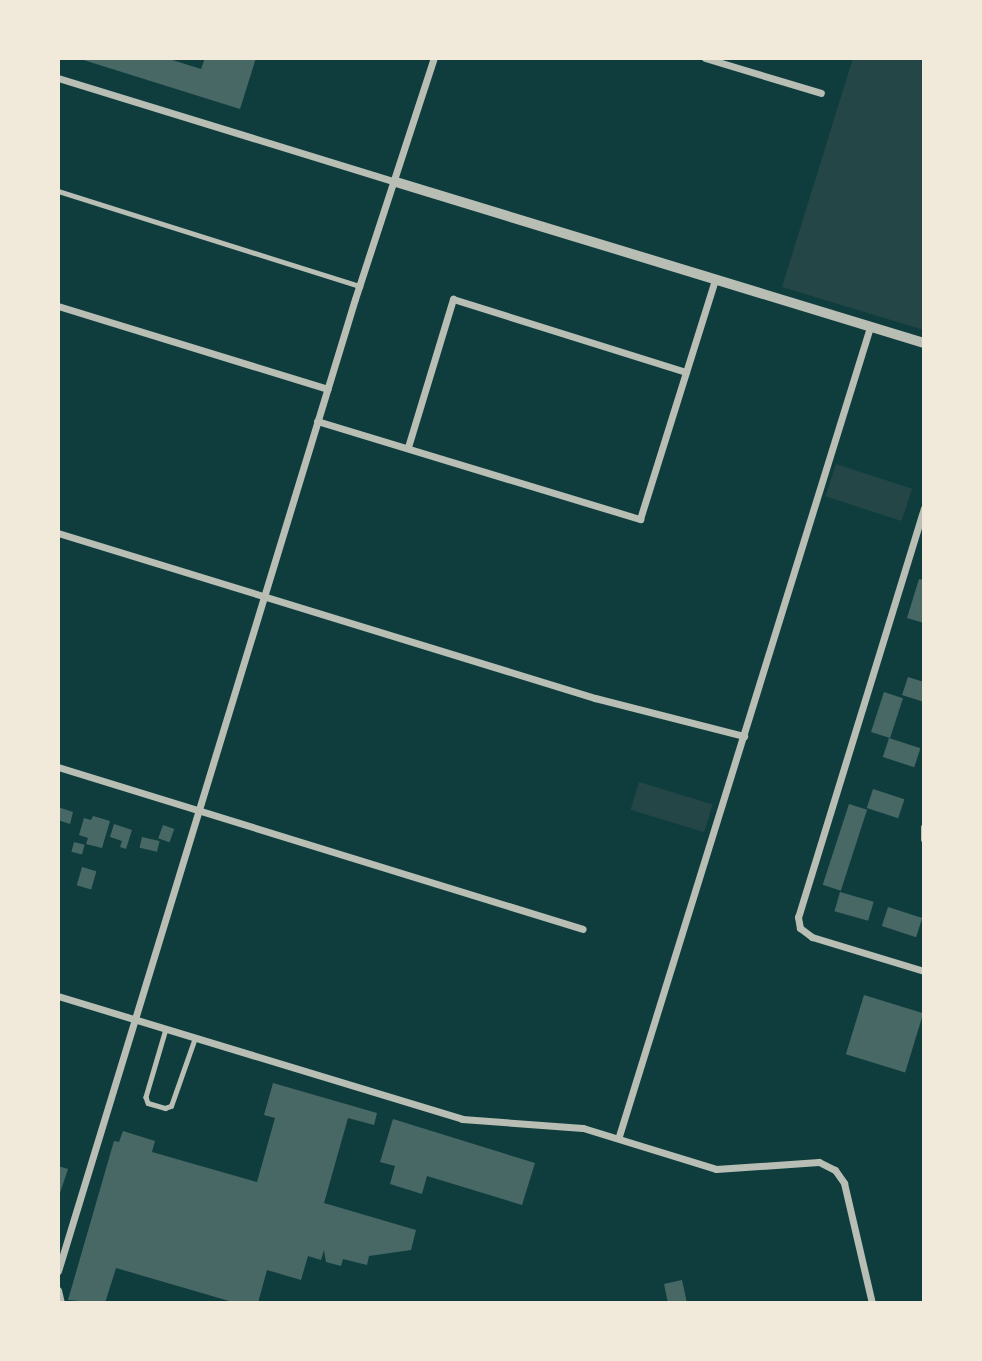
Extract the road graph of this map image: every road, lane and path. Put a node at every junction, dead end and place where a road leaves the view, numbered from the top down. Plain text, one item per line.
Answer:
1 (434, 58) edge
2 (705, 58) edge
3 (58, 78) edge
4 (821, 93) dead end
5 (396, 182) junction
6 (58, 191) edge
7 (715, 279) junction
8 (360, 286) junction
9 (58, 306) edge
10 (870, 327) junction
11 (924, 344) edge
12 (686, 372) junction
13 (327, 389) junction
14 (317, 421) junction
15 (408, 447) junction
16 (924, 508) edge
17 (58, 533) edge
18 (264, 596) junction
19 (744, 736) junction
20 (58, 767) edge
21 (198, 810) junction
22 (924, 827) edge
23 (924, 839) edge
24 (583, 929) dead end
25 (924, 971) edge
26 (58, 996) edge
27 (135, 1019) junction
28 (166, 1029) junction
29 (195, 1038) junction
30 (619, 1136) junction
31 (58, 1270) edge
32 (58, 1290) edge
33 (61, 1303) edge
34 (872, 1303) edge

1 - 5 street
2 - 4 street
3 - 5 street
5 - 7 street
5 - 8 street
6 - 8 lane
7 - 10 street
7 - 12 street
8 - 13 street
9 - 13 street
10 - 11 street
10 - 19 street
12 - 15 street
12 - 15 street
13 - 14 street
14 - 15 street
14 - 18 street
16 - 25 street
17 - 18 street
18 - 19 street
18 - 21 street
19 - 30 street
20 - 21 street
21 - 24 street
21 - 27 street
22 - 23 street
26 - 27 street
27 - 28 street
27 - 31 street
28 - 29 street
28 - 29 lane
29 - 30 street
30 - 34 street
32 - 33 street

